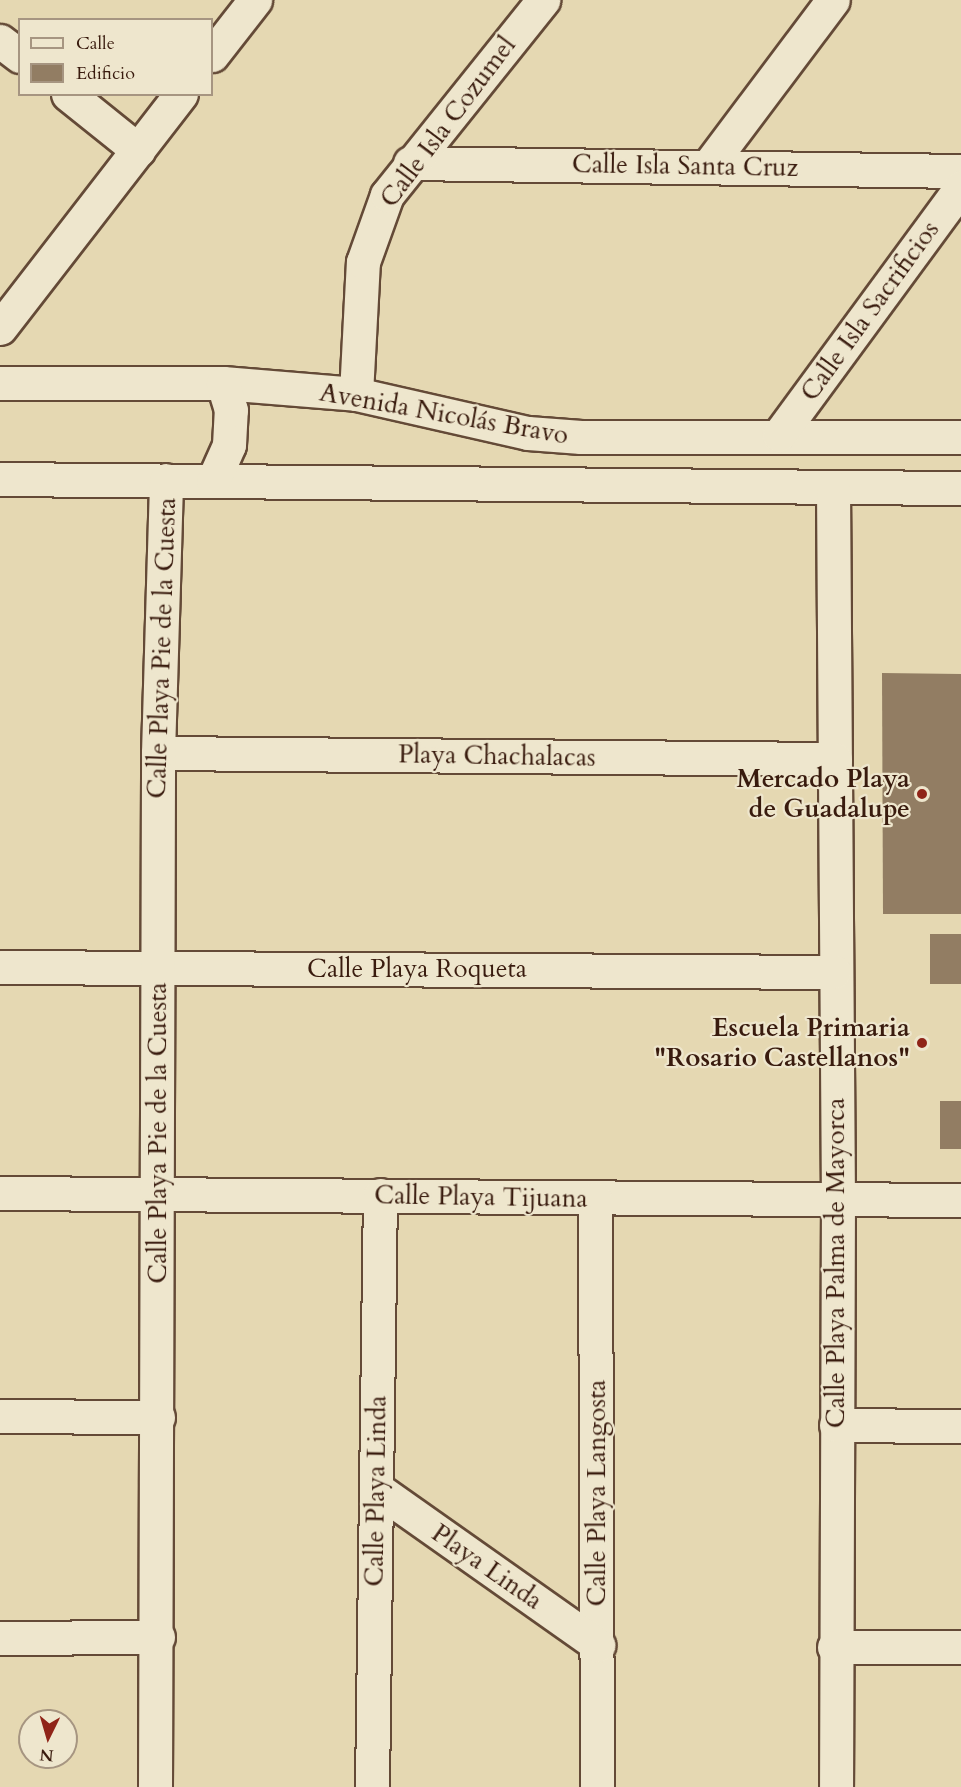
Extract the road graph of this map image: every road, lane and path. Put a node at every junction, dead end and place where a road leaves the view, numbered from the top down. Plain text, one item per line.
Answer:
1 (255, 0) edge
2 (543, 0) edge
3 (833, 0) edge
4 (0, 41) edge
5 (18, 54) edge
6 (213, 54) edge
7 (70, 96) edge
8 (179, 96) edge
9 (138, 150) junction
10 (410, 163) junction
11 (709, 165) junction
12 (961, 171) edge
13 (961, 187) edge
14 (2, 320) edge
15 (0, 383) edge
16 (223, 383) junction
17 (356, 394) junction
18 (778, 435) junction
19 (961, 437) edge
20 (0, 479) edge
21 (166, 480) junction
22 (213, 481) junction
23 (833, 487) junction
24 (961, 488) edge
25 (158, 753) junction
26 (835, 759) junction
27 (0, 967) edge
28 (157, 967) junction
29 (834, 972) junction
30 (0, 1193) edge
31 (158, 1194) junction
32 (380, 1195) junction
33 (838, 1198) junction
34 (595, 1199) junction
35 (961, 1200) edge
36 (0, 1416) edge
37 (158, 1417) junction
38 (837, 1425) junction
39 (961, 1426) edge
40 (377, 1488) junction
41 (158, 1637) junction
42 (0, 1638) edge
43 (598, 1645) junction
44 (834, 1647) junction
45 (961, 1647) edge
46 (155, 1787) edge
47 (372, 1787) edge
48 (597, 1787) edge
49 (836, 1787) edge

1 - 6 street
2 - 10 street, Calle Isla Cozumel
3 - 11 street
4 - 5 street
7 - 9 street
8 - 9 street
9 - 14 street
10 - 11 street, Calle Isla Santa Cruz
10 - 17 street, Calle Isla Cozumel
11 - 12 street, Calle Isla Santa Cruz
13 - 18 street, Calle Isla Sacrificios
15 - 16 street, Avenida Nicolás Bravo
16 - 17 street, Avenida Nicolás Bravo
16 - 22 street
17 - 18 street, Avenida Nicolás Bravo
18 - 19 street, Avenida Nicolás Bravo
20 - 21 street, Avenida Nicolás Bravo
21 - 22 street, Avenida Nicolás Bravo
21 - 25 street, Calle Playa Pie de la Cuesta
22 - 23 street, Avenida Nicolás Bravo
23 - 24 street, Avenida Nicolás Bravo
23 - 26 street, Calle Playa Palma de Mayorca
25 - 26 street, Playa Chachalacas
25 - 28 street, Calle Playa Pie de la Cuesta
26 - 29 street, Calle Playa Palma de Mayorca
27 - 28 street, Calle Playa Roqueta
28 - 29 street, Calle Playa Roqueta
28 - 31 street, Calle Playa Pie de la Cuesta
29 - 33 street, Calle Playa Palma de Mayorca
30 - 31 street, Calle Playa Tijuana
31 - 32 street, Calle Playa Tijuana
31 - 37 street, Calle Playa Pie de la Cuesta
32 - 34 street, Calle Playa Tijuana
32 - 40 street, Calle Playa Linda
33 - 34 street, Calle Playa Tijuana
33 - 35 street, Calle Playa Tijuana
33 - 38 street, Calle Playa Palma de Mayorca
34 - 43 street, Calle Playa Langosta
36 - 37 street
37 - 41 street, Calle Playa Pie de la Cuesta
38 - 39 street
38 - 44 street, Calle Playa Palma de Mayorca
40 - 43 street, Playa Linda
40 - 47 street, Calle Playa Linda
41 - 42 street
41 - 46 street, Calle Playa Pie de la Cuesta
43 - 48 street, Calle Playa Langosta
44 - 45 street
44 - 49 street, Calle Playa Palma de Mayorca

